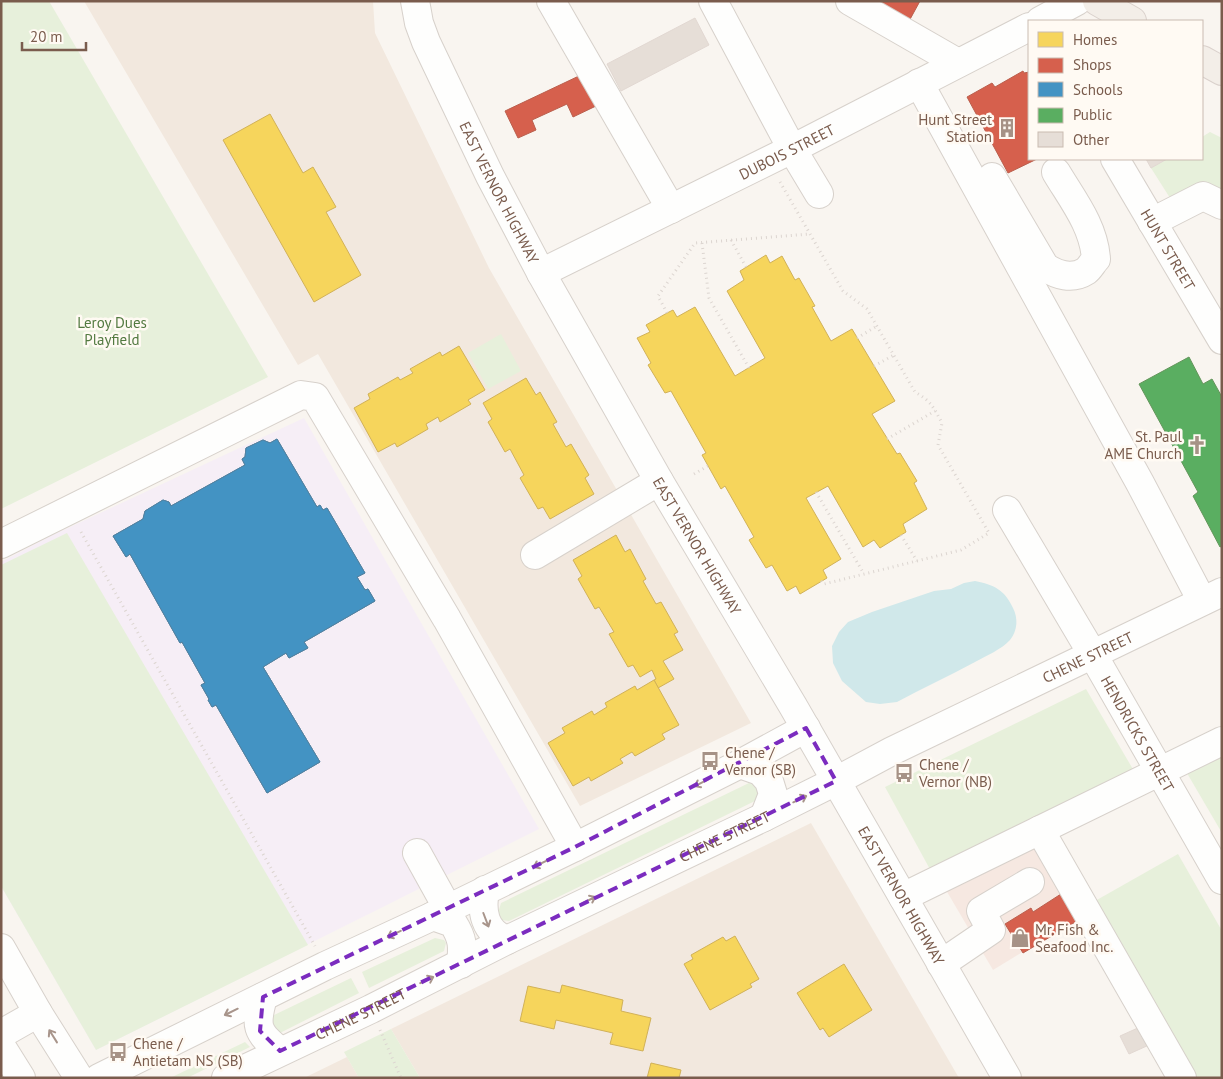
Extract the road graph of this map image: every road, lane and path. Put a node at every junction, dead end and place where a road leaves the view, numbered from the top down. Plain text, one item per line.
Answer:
1 (415, 1) edge
2 (551, 1) edge
3 (713, 1) edge
4 (850, 1) edge
5 (1077, 1) edge
6 (1086, 1) edge
7 (1097, 1) edge
8 (1042, 20) edge
9 (1080, 20) edge
10 (1130, 20) edge
11 (1028, 28) edge
12 (1203, 61) edge
13 (958, 63) junction
14 (1222, 71) edge
15 (926, 79) junction
16 (792, 149) junction
17 (1116, 160) edge
18 (1056, 172) dead end
19 (780, 181) dead end
20 (819, 194) dead end
21 (1222, 206) edge
22 (670, 209) junction
23 (1152, 222) junction
24 (810, 234) junction
25 (731, 240) junction
26 (702, 243) junction
27 (746, 267) dead end
28 (541, 273) junction
29 (667, 313) dead end
30 (1218, 323) edge
31 (877, 326) junction
32 (857, 338) dead end
33 (894, 355) junction
34 (874, 366) dead end
35 (749, 368) dead end
36 (935, 411) junction
37 (887, 439) dead end
38 (708, 466) dead end
39 (694, 474) dead end
40 (658, 481) junction
41 (816, 492) dead end
42 (69, 510) junction
43 (1007, 510) dead end
44 (901, 535) dead end
45 (1, 544) edge
46 (535, 555) dead end
47 (917, 561) junction
48 (864, 574) junction
49 (821, 581) dead end
50 (1212, 596) edge
51 (1093, 655) junction
52 (806, 728) junction
53 (1222, 741) edge
54 (740, 764) junction
55 (1159, 772) junction
56 (836, 782) junction
57 (764, 817) junction
58 (1040, 830) junction
59 (575, 847) junction
60 (417, 853) dead end
61 (1222, 880) edge
62 (1030, 882) dead end
63 (485, 890) junction
64 (903, 897) junction
65 (440, 913) junction
66 (507, 940) junction
67 (315, 947) dead end
68 (1, 948) edge
69 (462, 964) junction
70 (941, 964) junction
71 (263, 997) junction
72 (38, 1013) junction
73 (381, 1031) dead end
74 (1, 1034) edge
75 (1, 1046) edge
76 (280, 1051) junction
77 (21, 1078) edge
78 (79, 1078) edge
79 (99, 1078) edge
80 (226, 1078) edge
81 (401, 1078) edge
82 (1007, 1078) edge
83 (1182, 1078) edge

1 - 28 street, EAST VERNOR HIGHWAY
2 - 22 street
3 - 16 street
4 - 13 street
5 - 8 street
6 - 9 street
7 - 10 main road
11 - 13 street, DUBOIS STREET
12 - 14 main road
13 - 15 street, DUBOIS STREET
15 - 16 street, DUBOIS STREET
15 - 18 street
15 - 50 street
16 - 20 street
16 - 22 street, DUBOIS STREET
17 - 23 street, HUNT STREET
19 - 24 path
21 - 23 street
22 - 28 street, DUBOIS STREET
23 - 30 street, HUNT STREET
24 - 25 path
24 - 31 path
25 - 26 path
25 - 27 path
26 - 29 path
26 - 35 path
28 - 40 street, EAST VERNOR HIGHWAY
31 - 32 path
31 - 33 path
33 - 34 path
33 - 36 path
36 - 37 path
36 - 47 path
38 - 39 path
40 - 46 street
40 - 52 street, EAST VERNOR HIGHWAY
41 - 48 path
42 - 45 street
42 - 59 street
42 - 67 path
43 - 51 street, HENDRICKS STREET
44 - 47 path
47 - 48 path
48 - 49 path
50 - 51 street, CHENE STREET
51 - 55 street, HENDRICKS STREET
51 - 56 street, CHENE STREET
52 - 54 street
52 - 56 street, EAST VERNOR HIGHWAY
53 - 55 street
54 - 57 street
54 -> 59 street
55 - 58 street
55 - 61 street, HENDRICKS STREET
57 -> 56 street, CHENE STREET
56 - 64 street, EAST VERNOR HIGHWAY
66 -> 57 street, CHENE STREET
58 - 64 street
58 - 83 street
59 -> 63 street
60 - 65 street
62 - 70 street
63 - 65 street
63 -> 66 street
64 - 70 street, EAST VERNOR HIGHWAY
65 - 69 street
65 -> 71 street
66 - 69 street, CHENE STREET
68 - 72 street
76 -> 69 street, CHENE STREET
70 - 82 street, EAST VERNOR HIGHWAY
71 - 76 street
71 -> 79 street
72 - 74 street
78 -> 72 street
73 - 81 path
75 - 77 street
76 - 80 street, CHENE STREET

